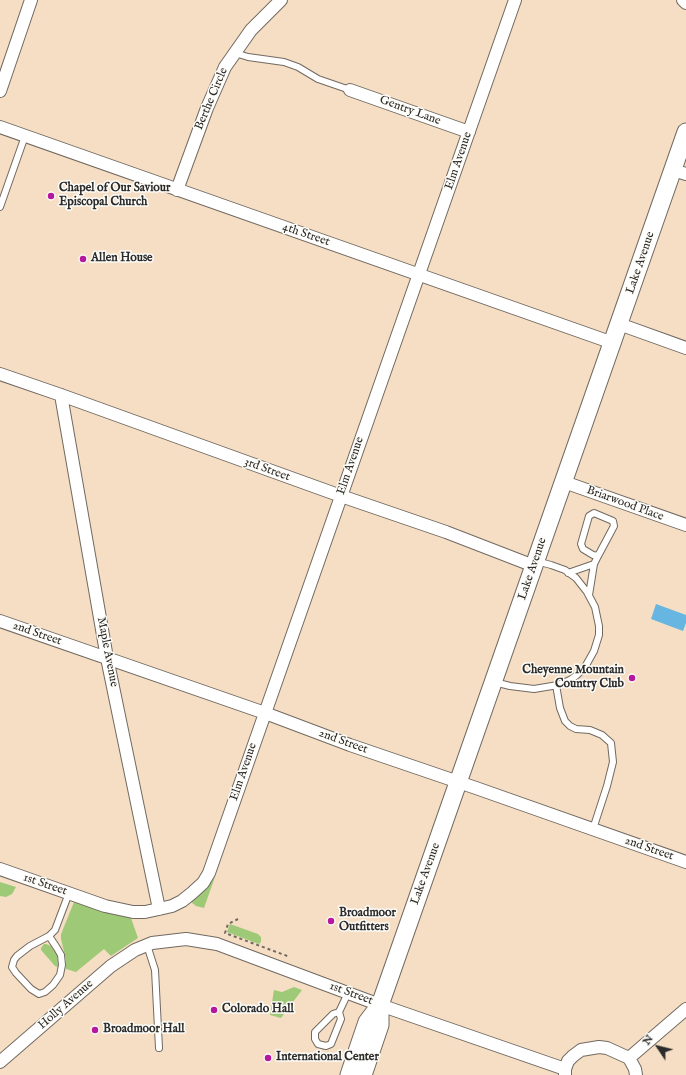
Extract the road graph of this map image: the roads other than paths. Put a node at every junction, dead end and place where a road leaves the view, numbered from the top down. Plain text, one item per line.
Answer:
1 (31, 0) edge
2 (282, 0) edge
3 (515, 0) edge
4 (683, 0) edge
5 (686, 3) edge
6 (234, 52) junction
7 (350, 90) joint
8 (0, 91) edge
9 (0, 127) edge
10 (469, 132) junction
11 (686, 132) edge
12 (25, 136) junction
13 (679, 172) edge
14 (178, 190) junction
15 (0, 207) edge
16 (419, 274) junction
17 (619, 324) junction
18 (613, 343) junction
19 (686, 348) edge
20 (0, 374) edge
21 (61, 394) junction
22 (564, 482) junction
23 (341, 496) junction
24 (686, 526) edge
25 (598, 556) junction
26 (535, 563) junction
27 (594, 564) junction
28 (568, 572) junction
29 (589, 595) junction
30 (0, 621) edge
31 (107, 658) junction
32 (494, 682) junction
33 (556, 686) junction
34 (265, 712) junction
35 (459, 782) junction
36 (593, 829) junction
37 (686, 862) edge
38 (0, 869) edge
39 (69, 893) junction
40 (159, 909) junction
41 (49, 936) junction
42 (147, 946) junction
43 (135, 950) joint
44 (348, 993) junction
45 (380, 1005) junction
46 (686, 1008) edge
47 (339, 1012) junction
48 (159, 1048) dead end
49 (629, 1058) junction
50 (0, 1062) edge
51 (565, 1072) edge
52 (349, 1075) edge
53 (363, 1075) edge
54 (636, 1075) edge

1 - 8 street
2 - 6 street, Berthe Circle
3 - 10 street, Elm Avenue
4 - 5 street
6 - 7 lane
6 - 14 street, Berthe Circle
7 - 10 street, Gentry Lane
9 - 12 street, 4th Street
10 - 16 street, Elm Avenue
11 - 13 main road, Lake Avenue
12 - 14 street, 4th Street
12 - 15 lane
13 - 17 main road, Lake Avenue
14 - 16 street, 4th Street
16 - 18 street, 4th Street
16 - 23 street, Elm Avenue
17 - 18 main road, Lake Avenue
17 - 19 street
18 - 22 main road, Lake Avenue
20 - 21 street, 3rd Street
21 - 23 street, 3rd Street
21 - 31 street, Maple Avenue
22 - 24 street, Briarwood Place
22 - 26 main road, Lake Avenue
23 - 26 street, 3rd Street
23 - 34 street, Elm Avenue
25 - 25 lane
25 - 27 lane
26 - 28 lane
26 - 32 main road, Lake Avenue
27 - 28 lane
27 - 29 lane
28 - 29 lane
29 - 33 lane
30 - 31 street, 2nd Street
31 - 34 street, 2nd Street
31 - 40 street, Maple Avenue
32 - 33 lane
32 - 35 main road, Lake Avenue
33 - 36 lane
34 - 35 street, 2nd Street
34 - 40 street, Elm Avenue
35 - 36 street, 2nd Street
35 - 45 main road, Lake Avenue
36 - 37 street, 2nd Street
38 - 39 street, 1st Street
39 - 40 street, 1st Street
39 - 41 lane
41 - 41 lane
42 - 43 street, 1st Street
42 - 44 street, 1st Street
42 - 48 lane
43 - 50 street, Holly Avenue
44 - 45 street, 1st Street
44 - 47 lane
45 - 51 street, 1st Street
45 - 52 main road, Lake Avenue
45 - 53 main road, Lake Avenue
46 - 49 street
47 - 47 lane
49 - 51 street
49 - 54 street

